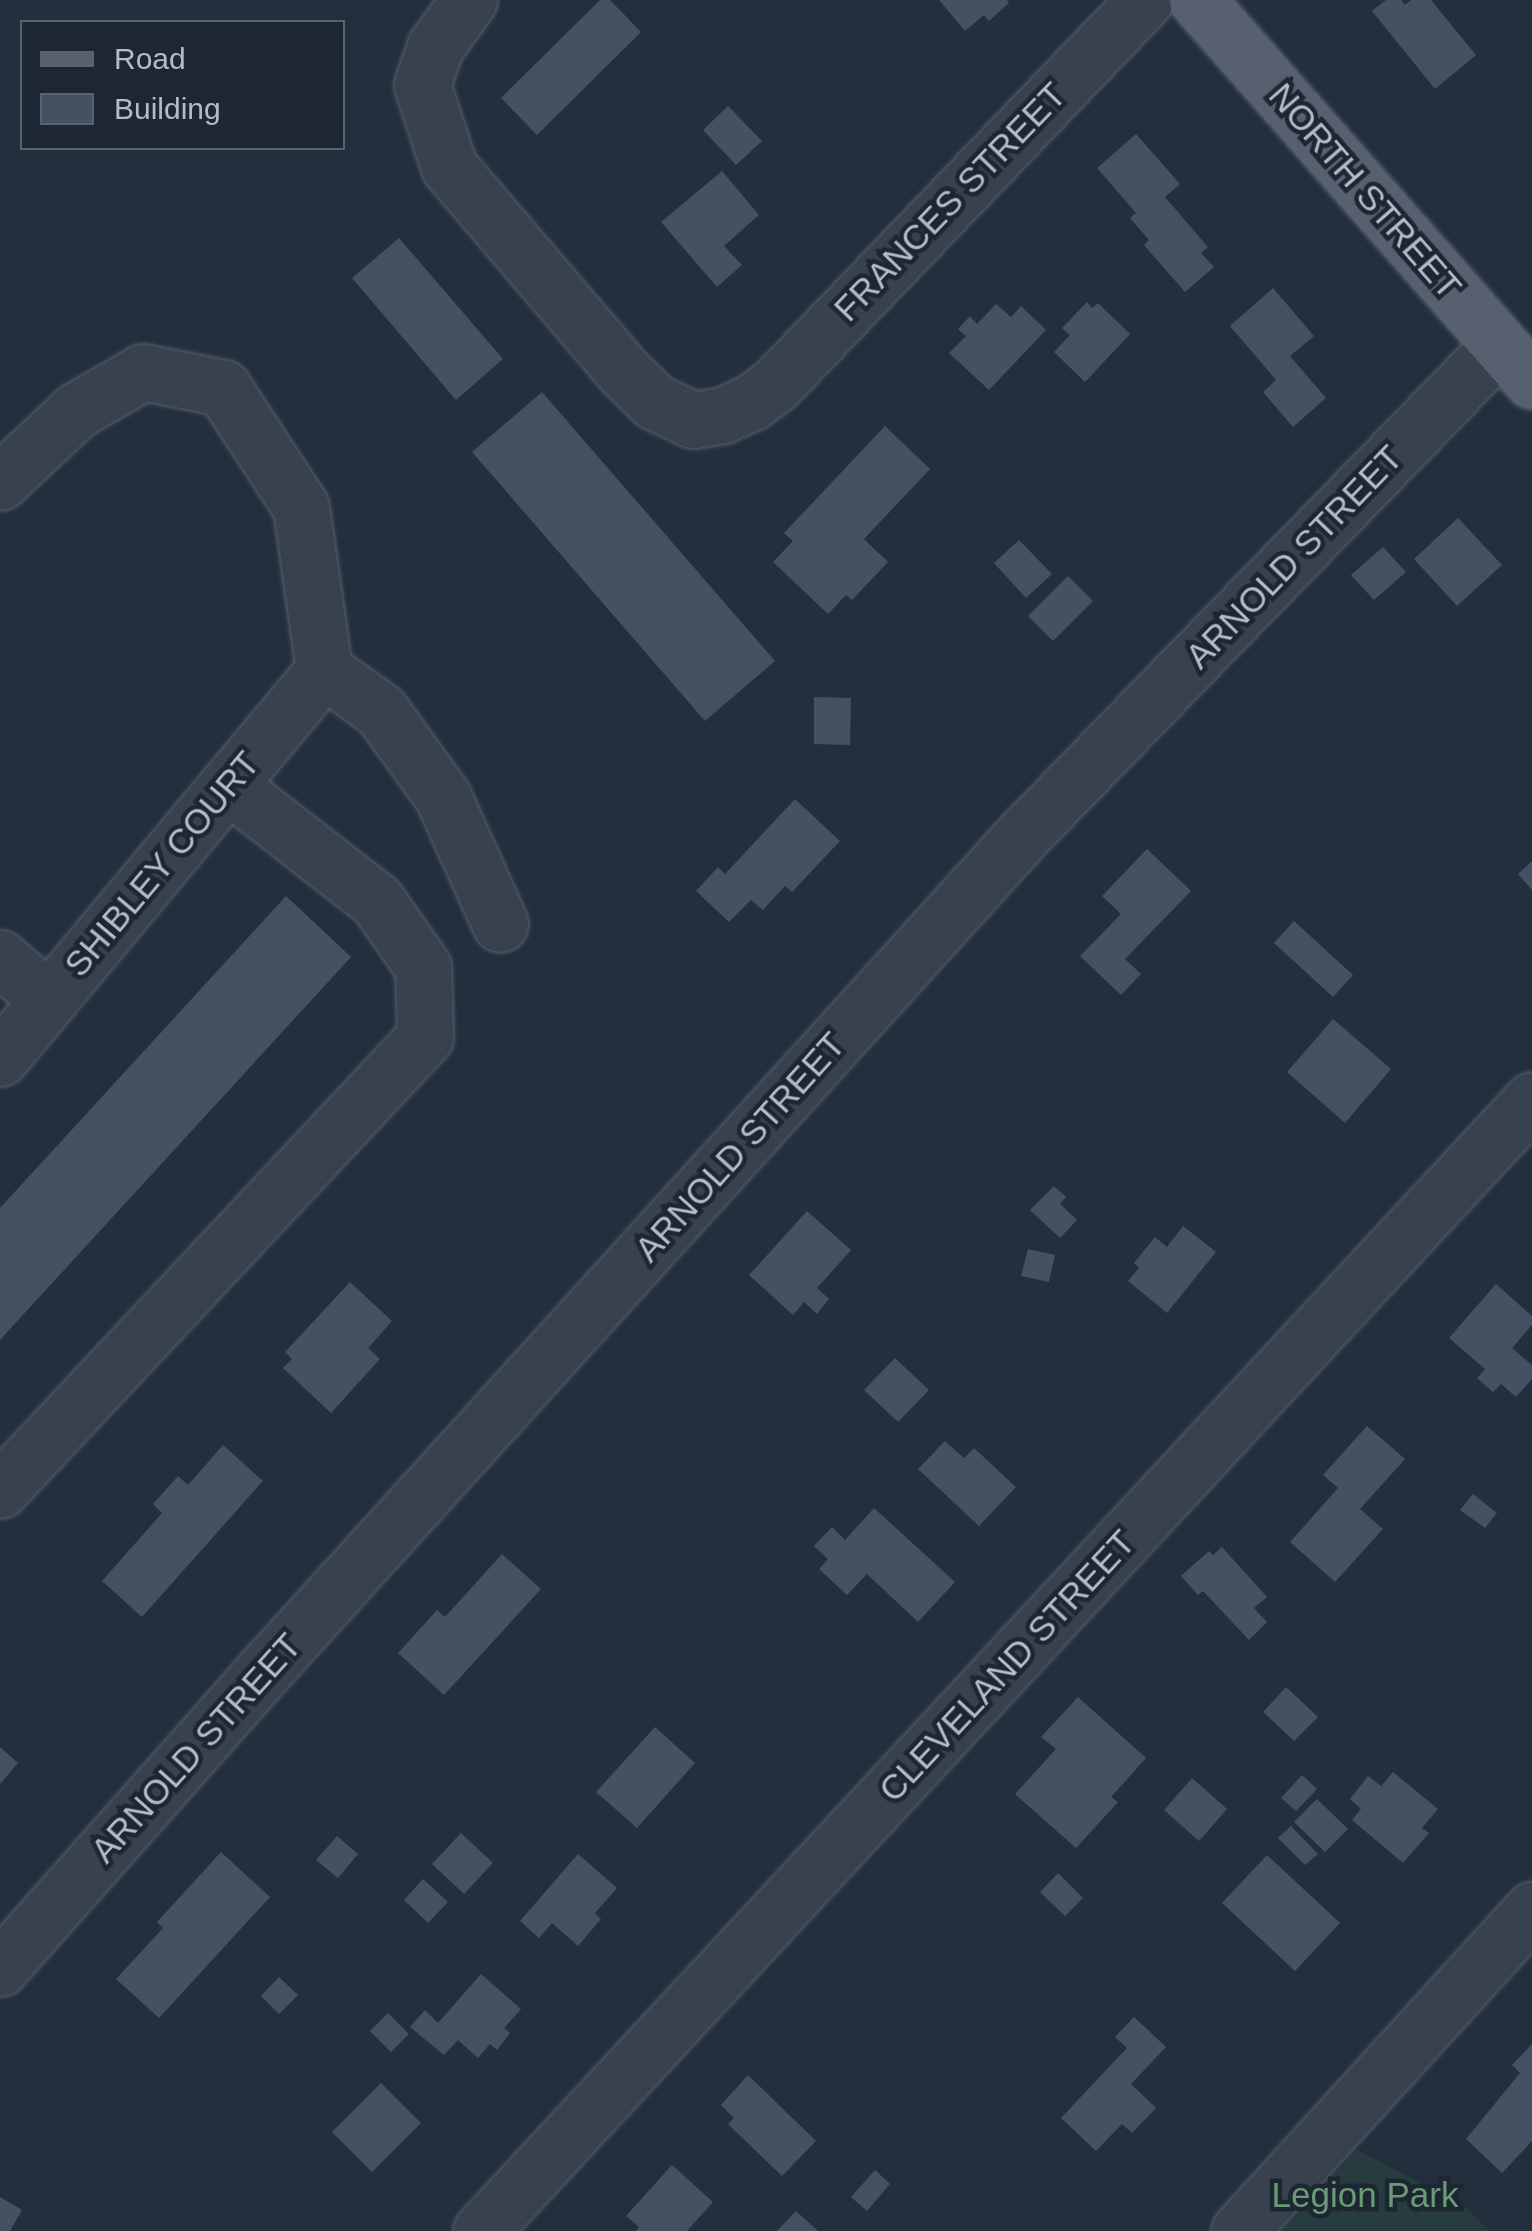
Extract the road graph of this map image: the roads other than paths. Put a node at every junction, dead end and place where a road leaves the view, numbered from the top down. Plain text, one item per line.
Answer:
1 (469, 0) edge
2 (1145, 0) edge
3 (1197, 0) edge
4 (1516, 363) edge
5 (0, 482) edge
6 (324, 670) junction
7 (228, 785) junction
8 (500, 924) dead end
9 (0, 958) edge
10 (48, 1000) junction
11 (0, 1058) edge
12 (1532, 1100) edge
13 (0, 1490) edge
14 (1532, 1910) edge
15 (0, 1968) edge
16 (482, 2231) edge
17 (1238, 2231) edge

1 - 2 street, FRANCES STREET
3 - 4 main road, NORTH STREET
4 - 15 street, ARNOLD STREET
5 - 6 street
6 - 7 street, SHIBLEY COURT
6 - 8 street
7 - 10 street, SHIBLEY COURT
7 - 13 street
9 - 10 street
10 - 11 street, SHIBLEY COURT
12 - 16 street, CLEVELAND STREET
14 - 17 street

